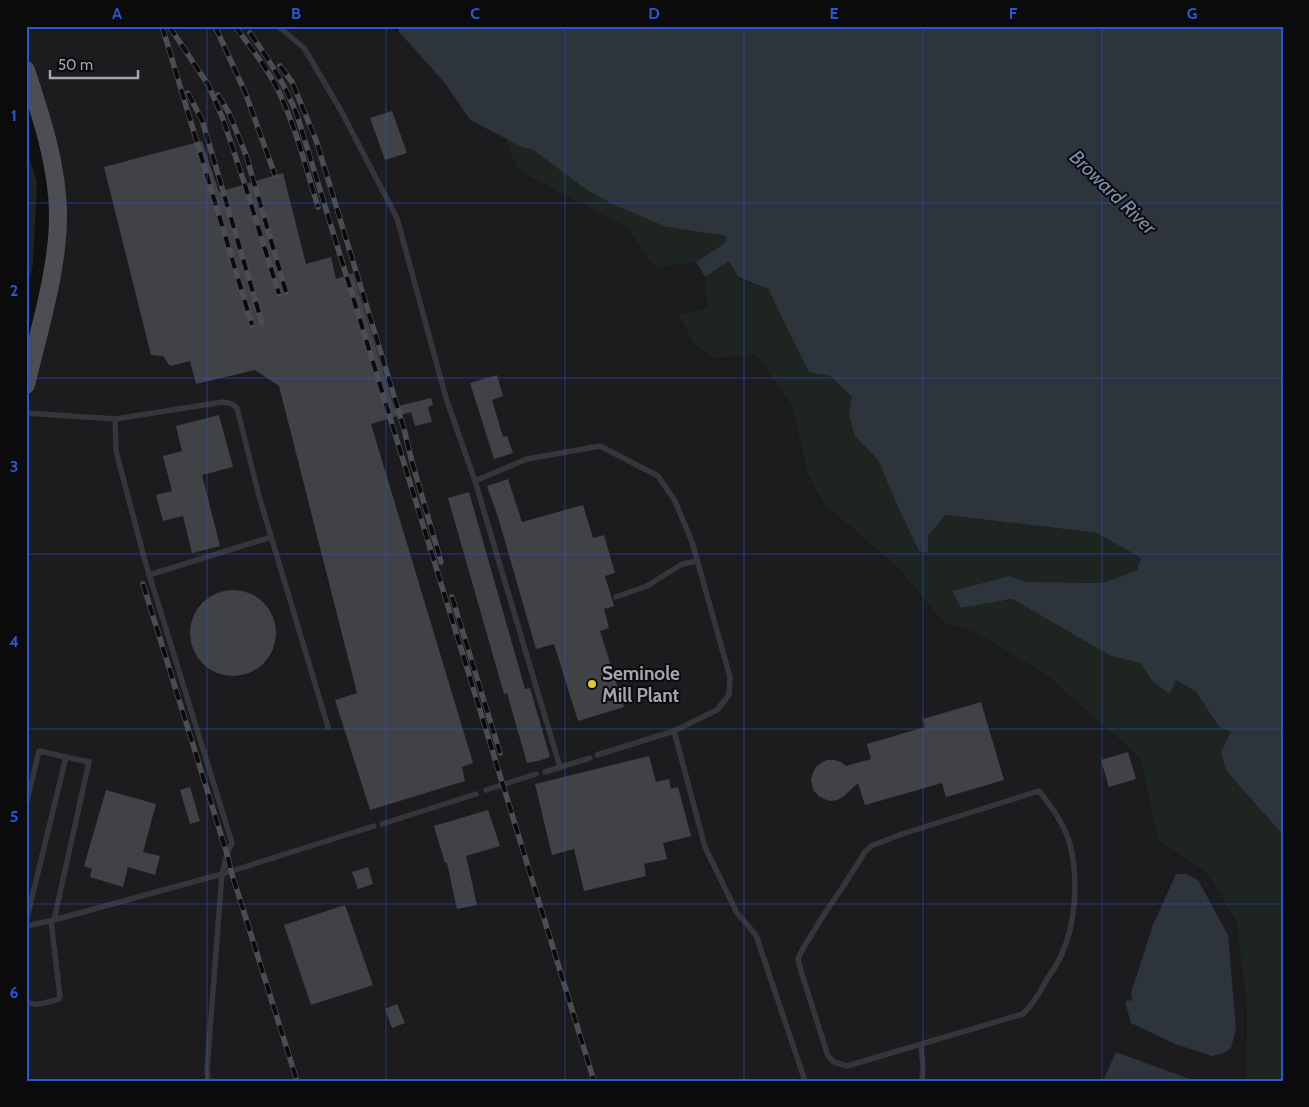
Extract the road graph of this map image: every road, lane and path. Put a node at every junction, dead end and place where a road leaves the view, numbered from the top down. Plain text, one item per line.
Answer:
1 (278, 26) edge
2 (26, 70) edge
3 (26, 385) edge
4 (26, 413) edge
5 (115, 419) junction
6 (475, 481) junction
7 (271, 537) junction
8 (697, 561) junction
9 (149, 575) junction
10 (616, 597) dead end
11 (328, 727) dead end
12 (674, 731) junction
13 (597, 755) dead end
14 (66, 757) junction
15 (590, 758) dead end
16 (560, 767) junction
17 (546, 772) dead end
18 (536, 774) dead end
19 (486, 790) dead end
20 (476, 794) dead end
21 (26, 805) edge
22 (382, 824) dead end
23 (374, 826) dead end
24 (222, 874) junction
25 (52, 921) junction
26 (26, 924) edge
27 (26, 1001) edge
28 (921, 1045) junction
29 (208, 1081) edge
30 (805, 1081) edge
31 (922, 1081) edge

1 - 6 lane
2 - 3 main road
4 - 5 lane
5 - 7 lane
5 - 9 lane
6 - 8 lane
6 - 16 lane
7 - 9 lane
7 - 11 lane
8 - 10 lane
8 - 12 lane
9 - 24 lane
12 - 13 lane
12 - 30 lane
14 - 21 lane
14 - 25 lane
14 - 26 lane
15 - 16 lane
16 - 17 lane
18 - 19 lane
20 - 22 lane
23 - 24 lane
24 - 25 lane
24 - 29 lane
25 - 26 lane
25 - 27 lane
28 - 28 lane
28 - 31 lane

